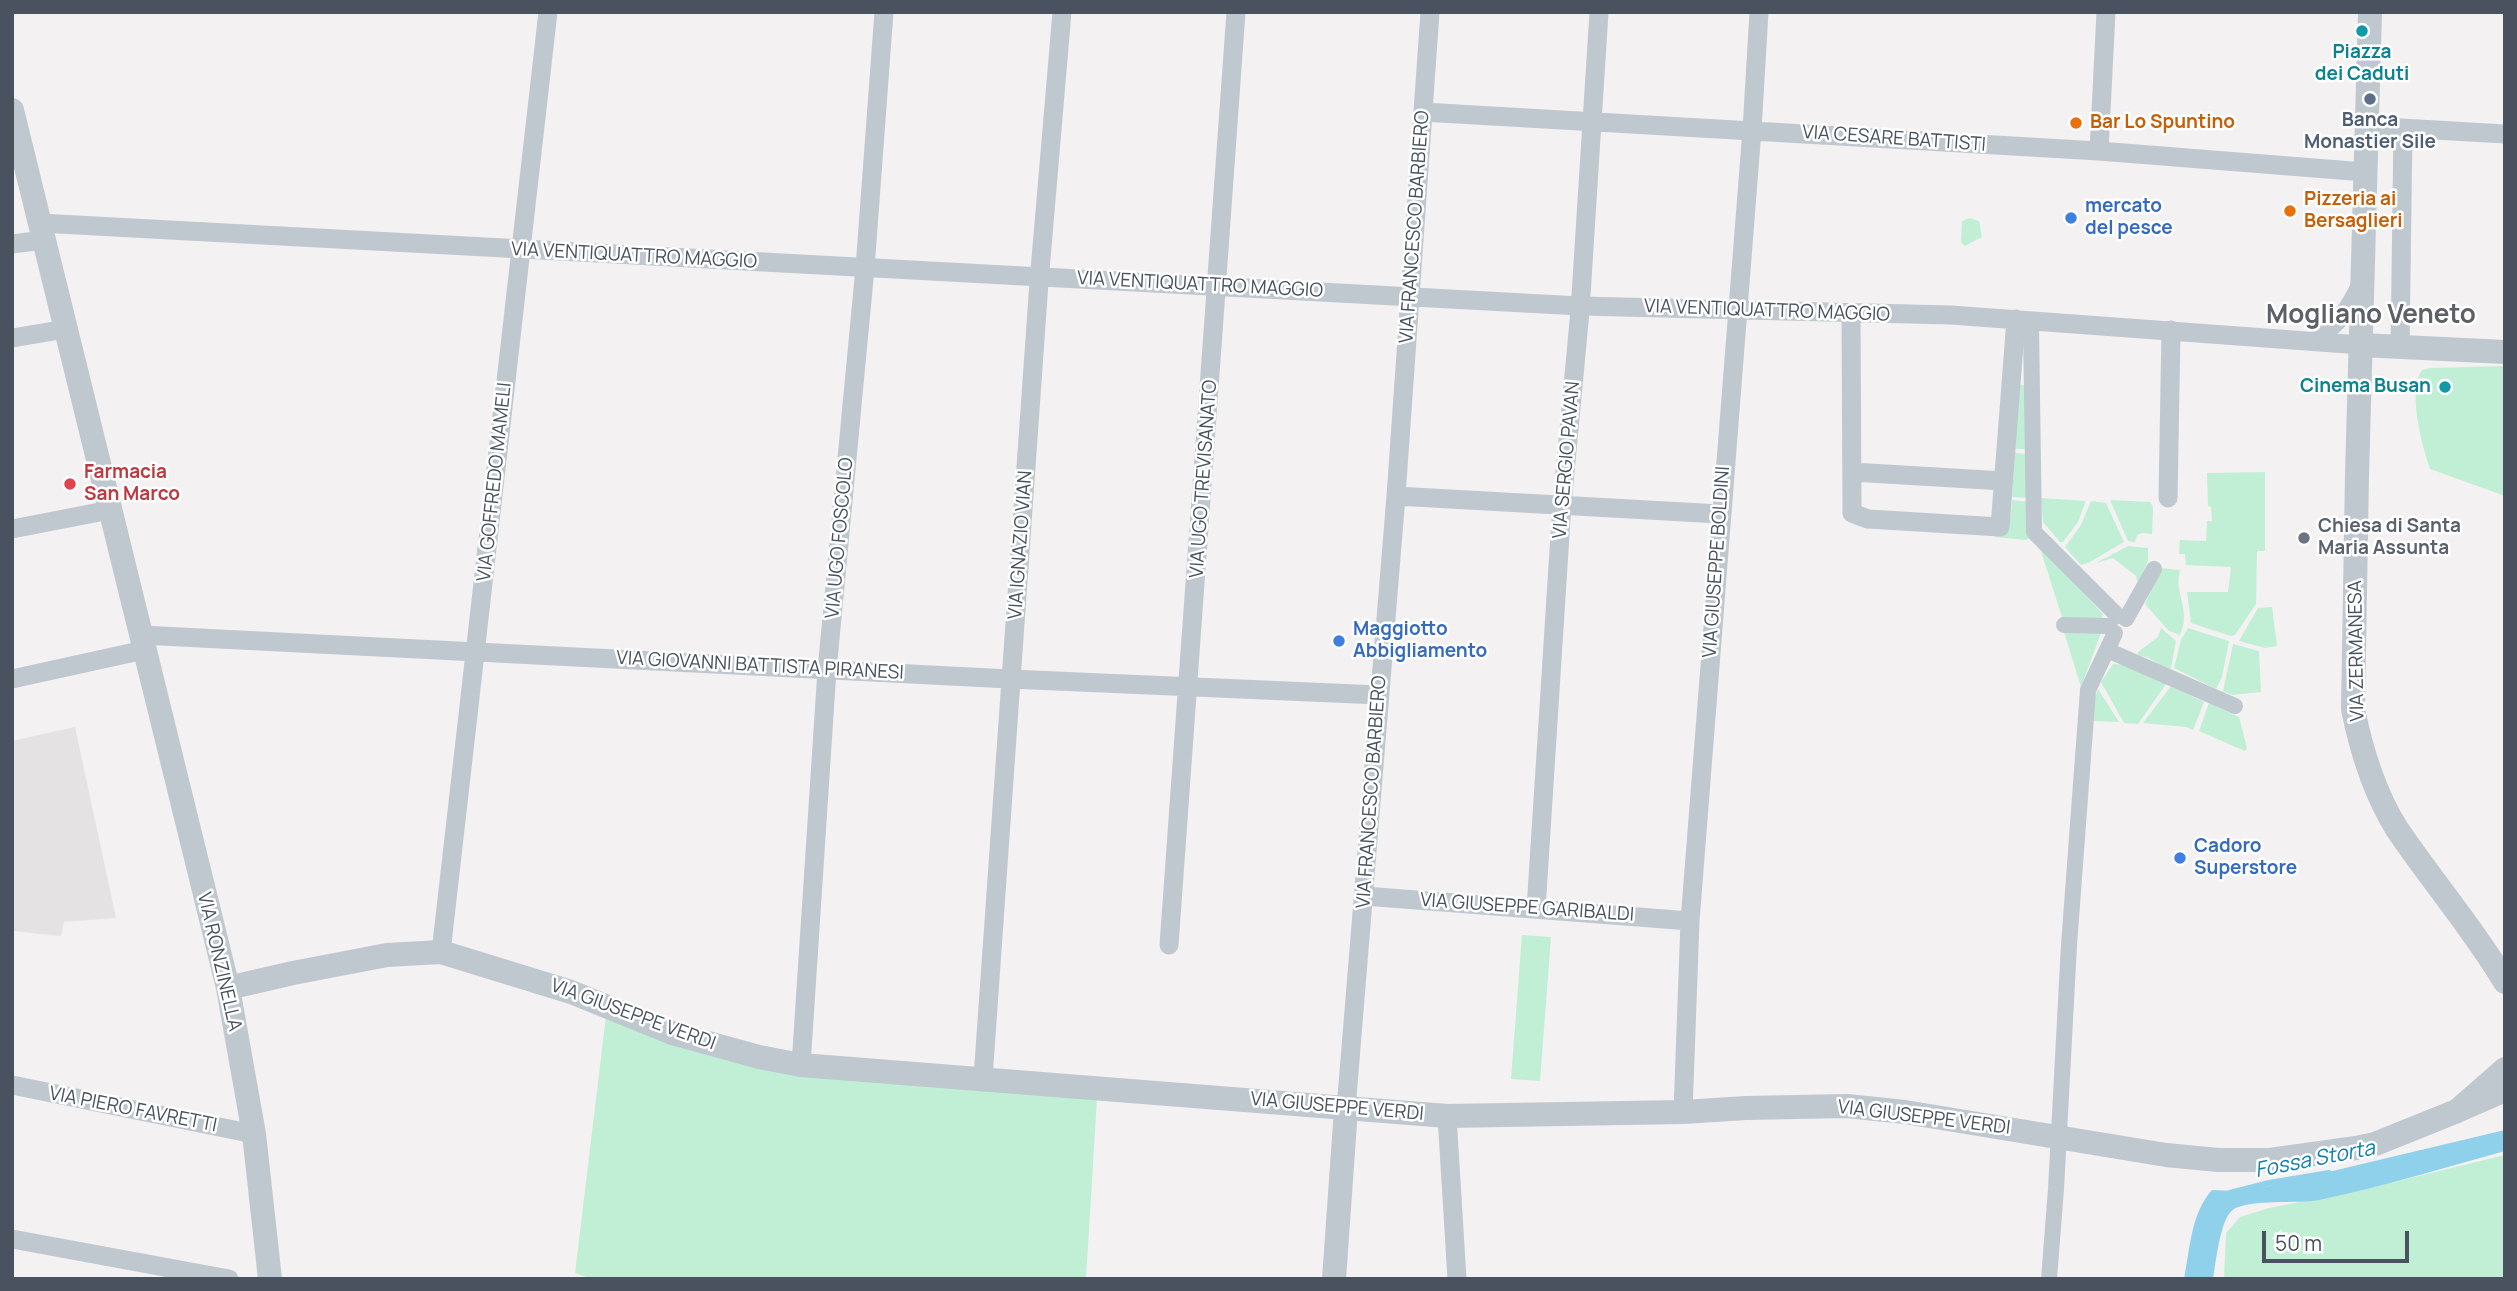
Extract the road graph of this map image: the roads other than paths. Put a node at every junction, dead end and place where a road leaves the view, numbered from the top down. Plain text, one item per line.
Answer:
1 (548, 12) edge
2 (884, 12) edge
3 (1062, 12) edge
4 (1236, 12) edge
5 (1430, 12) edge
6 (1599, 12) edge
7 (1759, 12) edge
8 (2106, 12) edge
9 (2370, 12) edge
10 (12, 110) edge
11 (1423, 112) junction
12 (1592, 121) junction
13 (2366, 126) junction
14 (2403, 129) junction
15 (1752, 130) junction
16 (2505, 134) edge
17 (2099, 151) junction
18 (18, 158) edge
19 (2365, 172) junction
20 (42, 232) junction
21 (12, 244) edge
22 (521, 250) junction
23 (865, 268) junction
24 (1040, 277) junction
25 (2362, 280) junction
26 (1218, 285) junction
27 (1410, 297) junction
28 (1580, 306) junction
29 (1737, 310) junction
30 (1852, 314) junction
31 (2023, 323) junction
32 (66, 329) junction
33 (2171, 330) junction
34 (12, 338) edge
35 (2313, 341) junction
36 (2361, 345) junction
37 (2400, 348) junction
38 (2505, 352) edge
39 (1852, 472) junction
40 (2004, 481) junction
41 (1396, 496) junction
42 (2168, 498) dead end
43 (1562, 504) junction
44 (110, 510) junction
45 (1720, 514) junction
46 (12, 529) edge
47 (2154, 569) dead end
48 (2117, 623) junction
49 (2064, 625) dead end
50 (142, 643) junction
51 (2108, 650) junction
52 (476, 651) junction
53 (827, 670) junction
54 (1010, 679) junction
55 (12, 680) edge
56 (1189, 686) junction
57 (1379, 695) junction
58 (2235, 706) dead end
59 (1364, 896) junction
60 (1536, 909) junction
61 (1690, 921) junction
62 (1169, 945) dead end
63 (441, 952) junction
64 (2505, 982) edge
65 (228, 988) junction
66 (801, 1065) junction
67 (2505, 1069) edge
68 (983, 1078) junction
69 (12, 1085) edge
70 (2505, 1090) edge
71 (1346, 1109) junction
72 (2457, 1111) junction
73 (1683, 1112) junction
74 (1447, 1116) junction
75 (254, 1134) junction
76 (2059, 1136) junction
77 (12, 1240) edge
78 (229, 1279) edge
79 (270, 1279) edge
80 (1334, 1279) edge
81 (1457, 1279) edge
82 (2049, 1279) edge

1 - 22 street, VIA GOFFREDO MAMELI
2 - 23 street, VIA UGO FOSCOLO
3 - 24 street, VIA IGNAZIO VIAN
4 - 26 street, VIA UGO TREVISANATO
5 - 11 street, VIA FRANCESCO BARBIERO
6 - 12 street, VIA SERGIO PAVAN
7 - 15 street, VIA GIUSEPPE BOLDINI
8 - 17 street
9 - 13 street, VIA ZERMANESA
10 - 18 street, VIA RONZINELLA
11 - 12 street, VIA CESARE BATTISTI
11 - 27 street, VIA FRANCESCO BARBIERO
12 - 15 street, VIA CESARE BATTISTI
12 - 28 street, VIA SERGIO PAVAN
13 - 14 street
13 - 19 street, VIA ZERMANESA
14 - 16 street
14 - 37 street
15 - 17 street, VIA CESARE BATTISTI
15 - 29 street, VIA GIUSEPPE BOLDINI
17 - 19 street, VIA CESARE BATTISTI
18 - 20 street, VIA RONZINELLA
19 - 25 street, VIA ZERMANESA
20 - 21 street
20 - 22 street, VIA VENTIQUATTRO MAGGIO
20 - 32 street, VIA RONZINELLA
22 - 23 street, VIA VENTIQUATTRO MAGGIO
22 - 52 street, VIA GOFFREDO MAMELI
23 - 24 street, VIA VENTIQUATTRO MAGGIO
23 - 53 street, VIA UGO FOSCOLO
24 - 26 street, VIA VENTIQUATTRO MAGGIO
24 - 54 street, VIA IGNAZIO VIAN
25 - 35 street
25 - 36 street, VIA ZERMANESA
26 - 27 street, VIA VENTIQUATTRO MAGGIO
26 - 56 street, VIA UGO TREVISANATO
27 - 28 street, VIA VENTIQUATTRO MAGGIO
27 - 41 street, VIA FRANCESCO BARBIERO
28 - 29 street, VIA VENTIQUATTRO MAGGIO
28 - 43 street, VIA SERGIO PAVAN
29 - 30 street, VIA VENTIQUATTRO MAGGIO
29 - 45 street, VIA GIUSEPPE BOLDINI
30 - 31 street, VIA VENTIQUATTRO MAGGIO
30 - 39 street
31 - 33 street, VIA VENTIQUATTRO MAGGIO
31 - 40 street
31 - 48 street
32 - 34 street
32 - 44 street, VIA RONZINELLA
33 - 35 street, VIA VENTIQUATTRO MAGGIO
33 - 42 street
35 - 36 street, VIA VENTIQUATTRO MAGGIO
36 - 37 street
36 - 64 street, VIA ZERMANESA
37 - 38 street
39 - 40 street
39 - 40 street
41 - 43 street
41 - 57 street, VIA FRANCESCO BARBIERO
43 - 45 street
43 - 60 street, VIA SERGIO PAVAN
44 - 46 street
44 - 50 street, VIA RONZINELLA
45 - 61 street, VIA GIUSEPPE BOLDINI
47 - 48 street
48 - 49 street
48 - 51 street
50 - 52 street, VIA GIOVANNI BATTISTA PIRANESI
50 - 55 street
50 - 65 street, VIA RONZINELLA
51 - 58 street
51 - 76 street
52 - 53 street, VIA GIOVANNI BATTISTA PIRANESI
52 - 63 street, VIA GOFFREDO MAMELI
53 - 54 street, VIA GIOVANNI BATTISTA PIRANESI
53 - 66 street, VIA UGO FOSCOLO
54 - 56 street, VIA GIOVANNI BATTISTA PIRANESI
54 - 68 street, VIA IGNAZIO VIAN
56 - 57 street, VIA GIOVANNI BATTISTA PIRANESI
56 - 62 street, VIA UGO TREVISANATO
57 - 59 street, VIA FRANCESCO BARBIERO
59 - 60 street, VIA GIUSEPPE GARIBALDI
59 - 71 street, VIA FRANCESCO BARBIERO
60 - 61 street, VIA GIUSEPPE GARIBALDI
61 - 73 street, VIA GIUSEPPE BOLDINI
63 - 65 street, VIA GIUSEPPE VERDI
63 - 66 street, VIA GIUSEPPE VERDI
65 - 75 street, VIA RONZINELLA
66 - 68 street, VIA GIUSEPPE VERDI
67 - 72 street, VIA GIUSEPPE VERDI
68 - 71 street, VIA GIUSEPPE VERDI
69 - 75 street, VIA PIERO FAVRETTI
70 - 72 street, VIA GIUSEPPE VERDI
71 - 74 street, VIA GIUSEPPE VERDI
71 - 80 street, VIA FRANCESCO BARBIERO
72 - 76 street, VIA GIUSEPPE VERDI
73 - 74 street, VIA GIUSEPPE VERDI
73 - 76 street, VIA GIUSEPPE VERDI
74 - 81 street
75 - 79 street, VIA RONZINELLA
76 - 82 street
77 - 78 street

